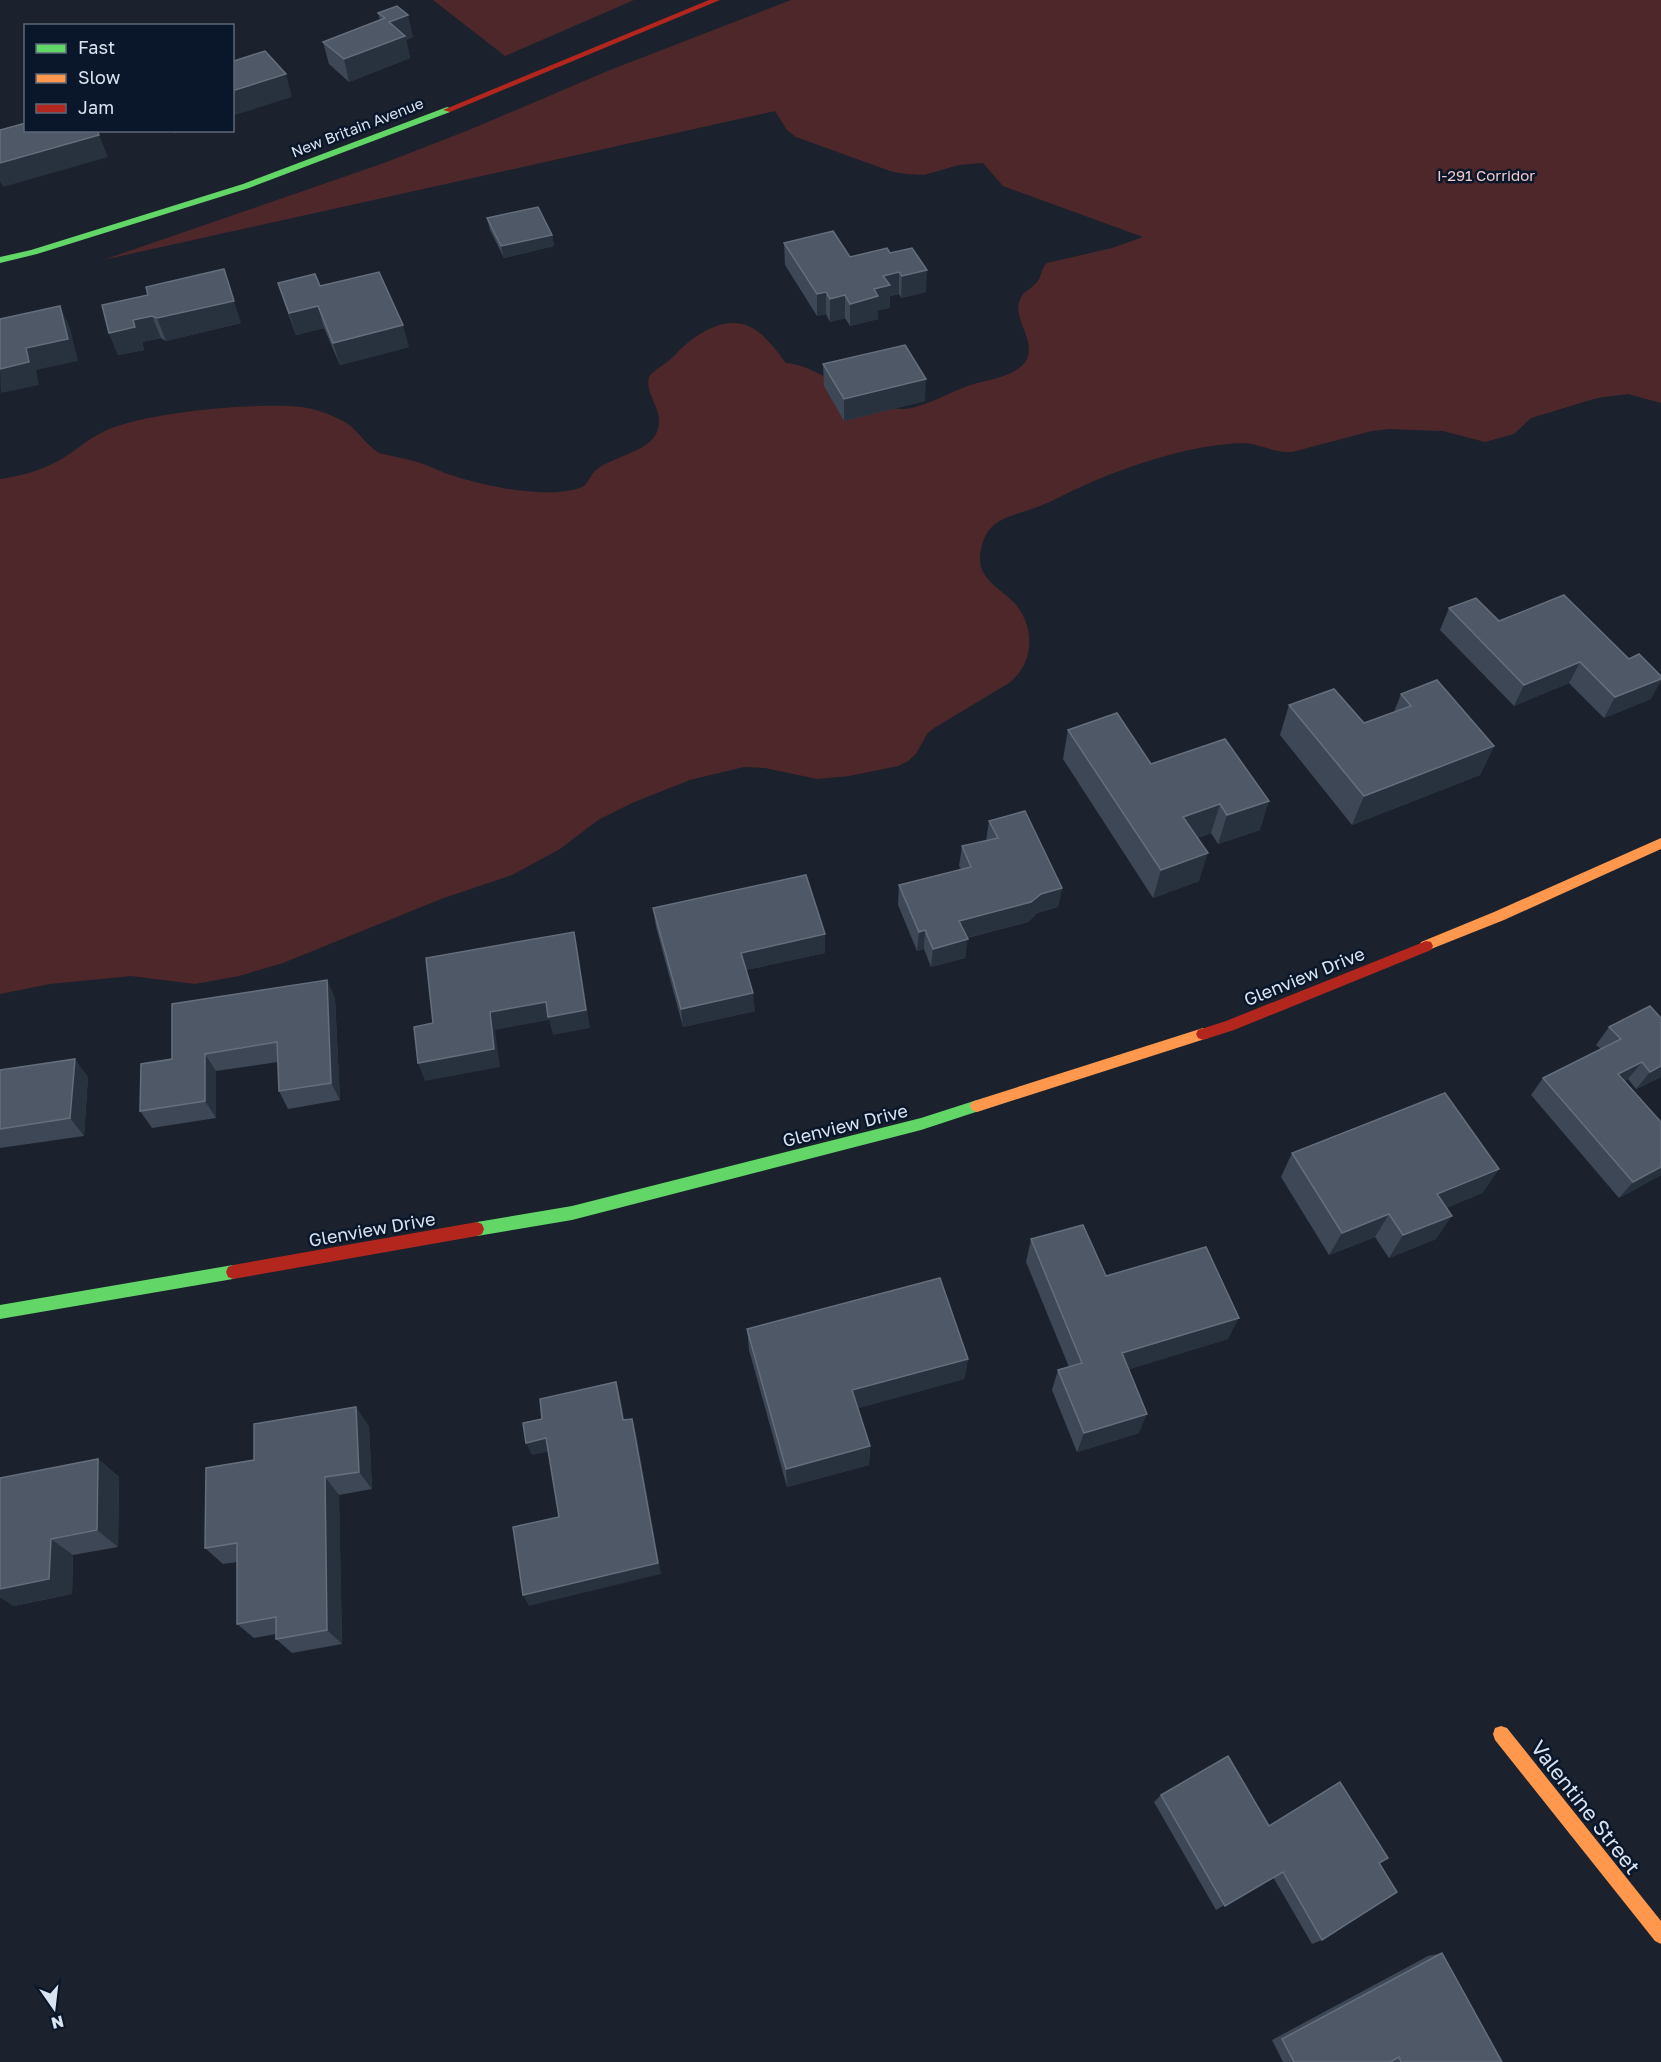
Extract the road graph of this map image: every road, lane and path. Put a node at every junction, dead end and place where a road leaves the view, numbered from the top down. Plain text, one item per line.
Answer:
1 (716, 0) edge
2 (0, 261) edge
3 (1661, 843) edge
4 (0, 1312) edge
5 (1501, 1734) dead end
6 (1661, 1935) edge

1 - 2 street, New Britain Avenue
3 - 4 street, Glenview Drive
5 - 6 street, Valentine Street

